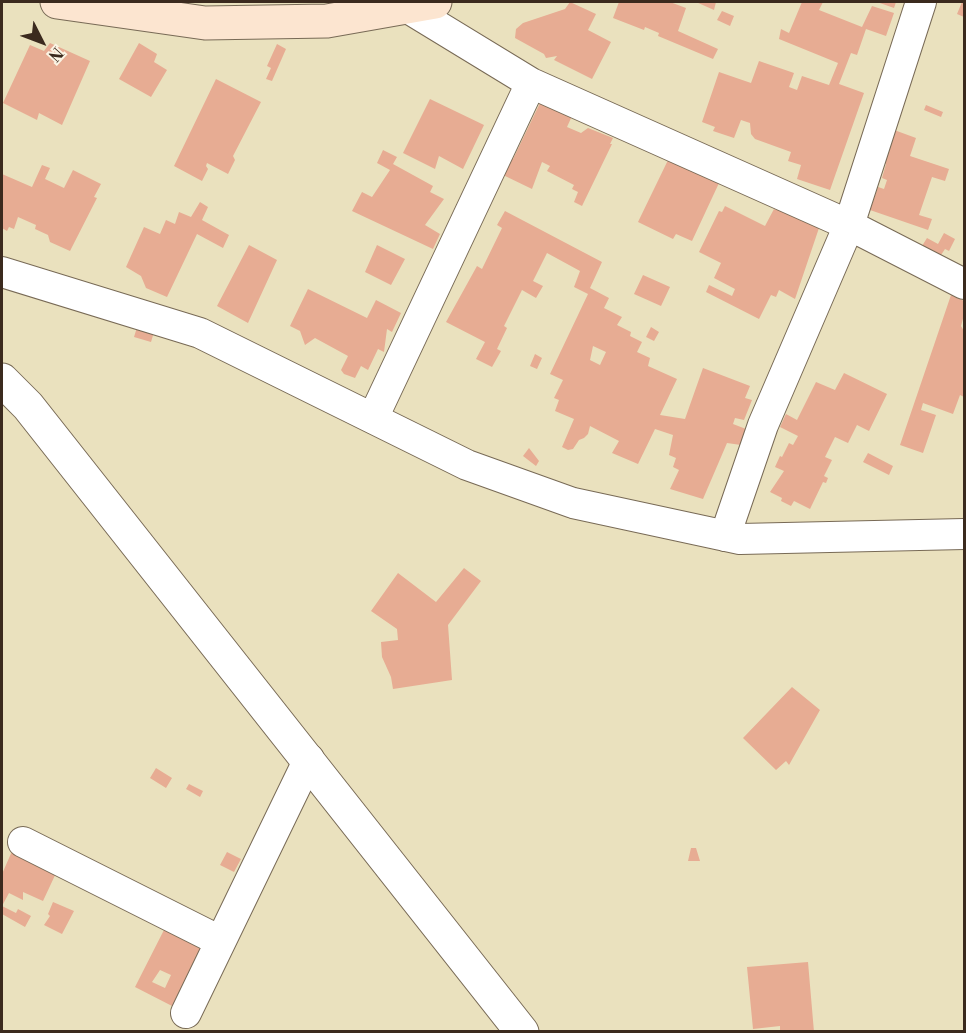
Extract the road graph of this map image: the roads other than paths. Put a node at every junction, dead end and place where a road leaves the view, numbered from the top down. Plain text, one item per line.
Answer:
1 (921, 2) edge
2 (74, 3) edge
3 (422, 5) edge
4 (330, 11) edge
5 (531, 83) junction
6 (849, 225) junction
7 (2, 272) edge
8 (964, 284) edge
9 (2, 381) edge
10 (373, 418) junction
11 (964, 534) edge
12 (724, 536) junction
13 (309, 759) junction
14 (23, 842) dead end
15 (220, 942) junction
16 (186, 1013) dead end
17 (522, 1032) edge

1 - 6 street
2 - 4 main road
3 - 4 main road
3 - 5 street
5 - 6 street
5 - 10 street
6 - 8 street
6 - 12 street
7 - 10 street
9 - 13 street
10 - 12 street
11 - 12 street
13 - 15 street
13 - 17 street
14 - 15 street
15 - 16 street

